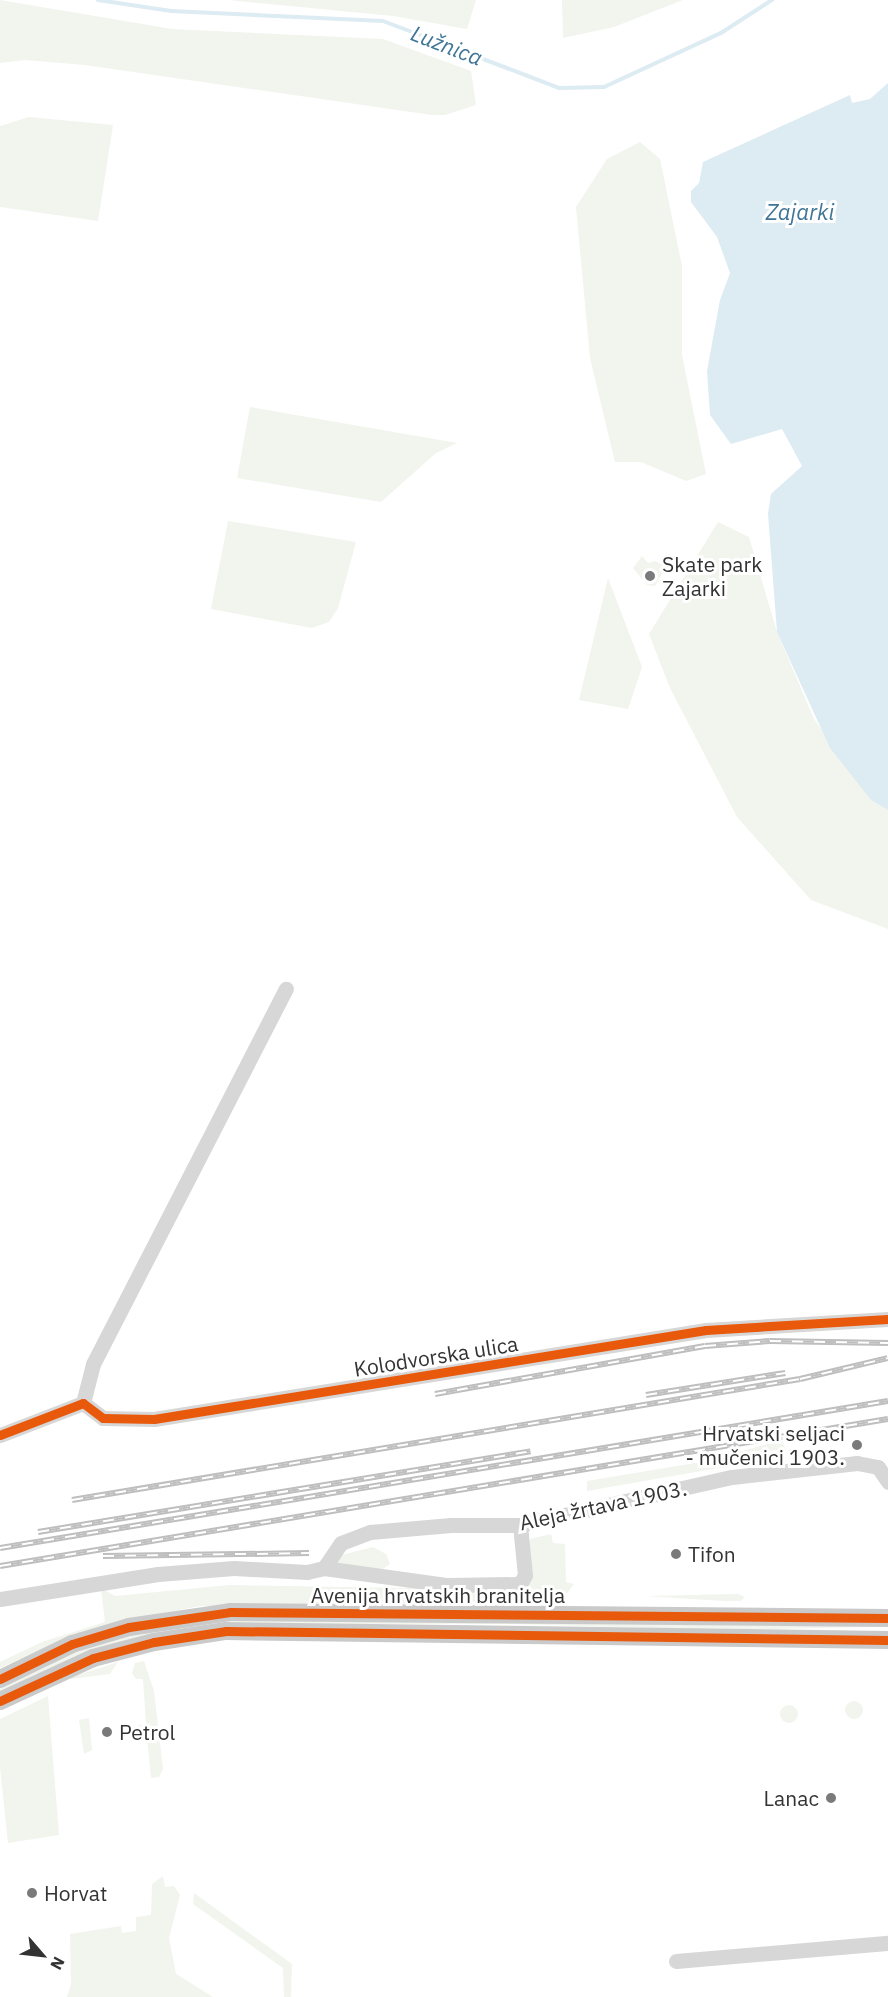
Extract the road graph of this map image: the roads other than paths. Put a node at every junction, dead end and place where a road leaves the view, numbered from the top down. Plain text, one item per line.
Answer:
1 (286, 989) dead end
2 (888, 1319) edge
3 (83, 1403) junction
4 (0, 1435) edge
5 (888, 1482) edge
6 (520, 1525) junction
7 (324, 1568) junction
8 (0, 1599) edge
9 (888, 1618) edge
10 (888, 1640) edge
11 (0, 1679) edge
12 (0, 1701) edge
13 (888, 1943) edge
14 (676, 1961) dead end

1 - 3 street
2 - 3 street, Kolodvorska ulica
3 - 4 street
5 - 6 street, Aleja žrtava 1903.
6 - 7 street, Aleja žrtava 1903.
6 - 7 street
7 - 8 street
9 - 11 main road, Avenija hrvatskih branitelja
10 - 12 main road, Avenija hrvatskih branitelja
13 - 14 street

